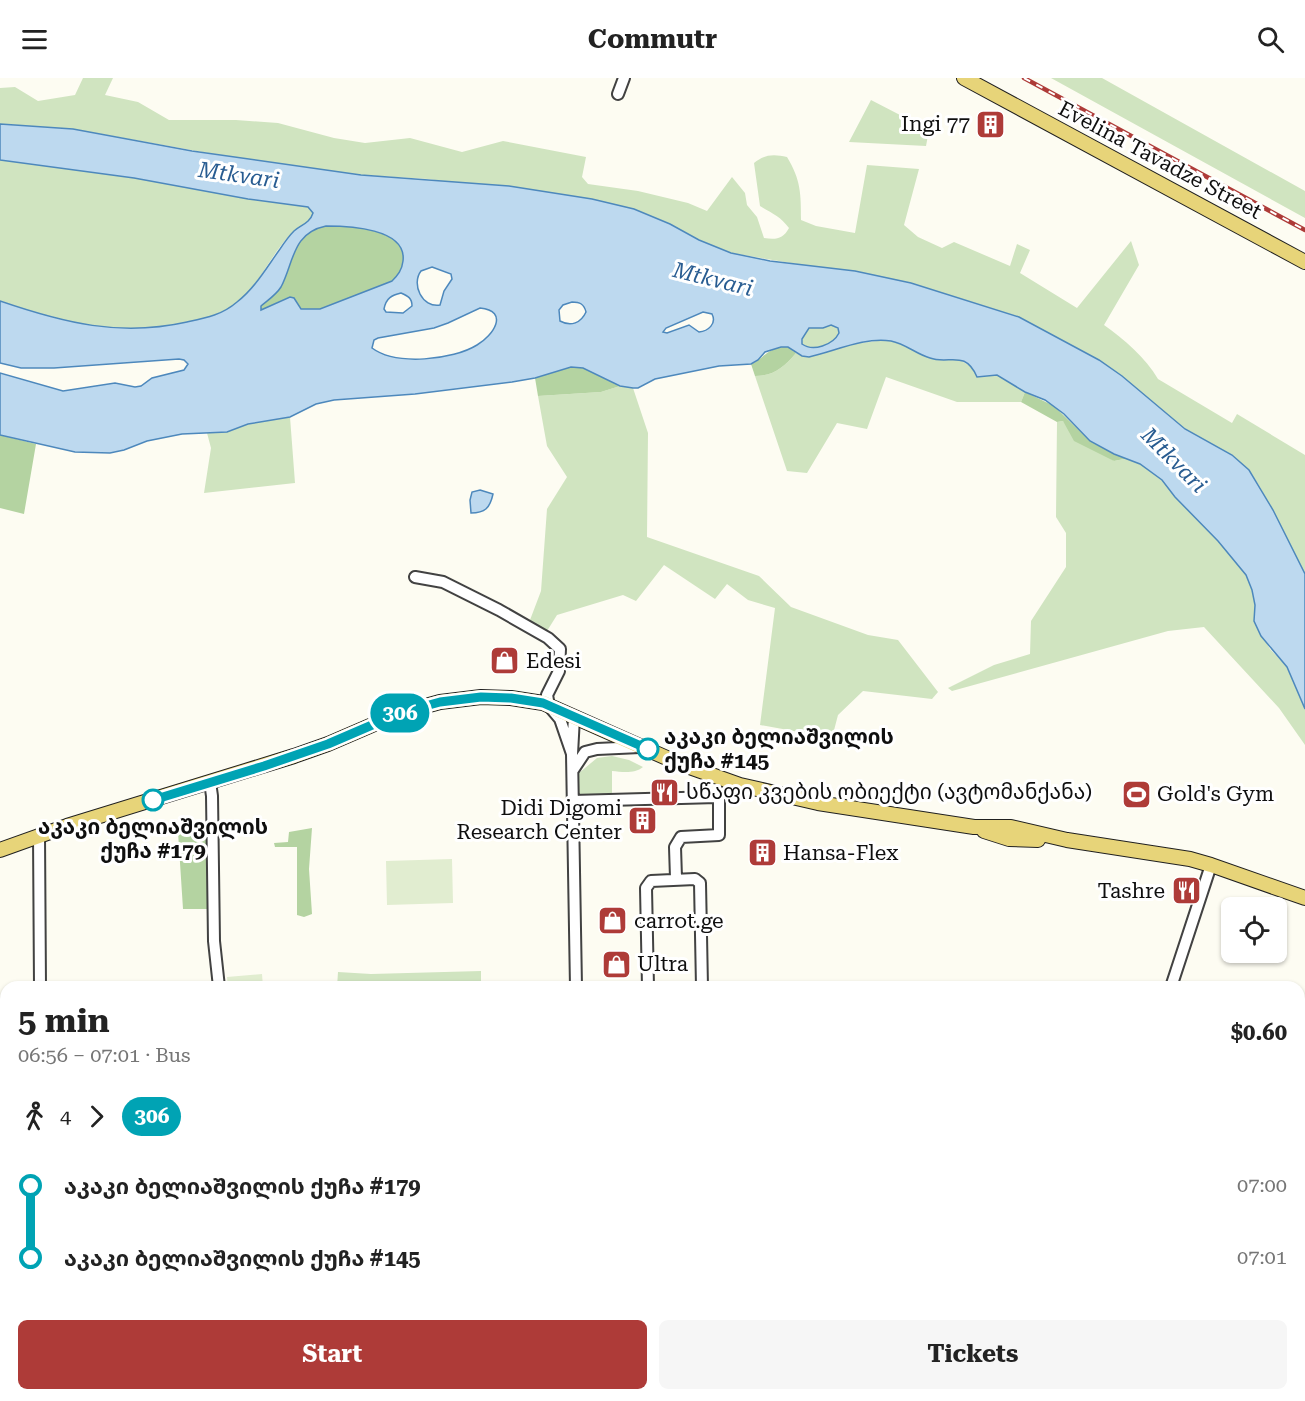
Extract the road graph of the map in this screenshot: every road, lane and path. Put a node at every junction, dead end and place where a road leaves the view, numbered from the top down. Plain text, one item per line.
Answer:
1 (624, 78) edge
2 (964, 78) edge
3 (618, 94) dead end
4 (1305, 262) edge
5 (415, 577) dead end
6 (549, 706) junction
7 (574, 717) junction
8 (642, 747) junction
9 (572, 754) junction
10 (573, 770) junction
11 (210, 782) junction
12 (740, 785) junction
13 (718, 796) junction
14 (573, 801) junction
15 (39, 835) junction
16 (0, 850) edge
17 (1211, 865) junction
18 (676, 878) junction
19 (1305, 898) edge
20 (40, 981) edge
21 (218, 981) edge
22 (576, 981) edge
23 (648, 981) edge
24 (702, 981) edge
25 (1173, 981) edge

1 - 3 street
2 - 4 main road, Evelina Tavadze Street
5 - 6 street
6 - 7 main road
6 - 9 street
6 - 11 main road
7 - 8 main road
7 - 9 street
8 - 10 street
8 - 12 main road
9 - 10 street
10 - 14 street
11 - 15 main road
11 - 21 street
12 - 13 street
12 - 17 main road
13 - 14 street
13 - 18 street
14 - 22 street
15 - 16 main road
15 - 20 street
17 - 19 main road
17 - 25 street
18 - 23 street
18 - 24 street

